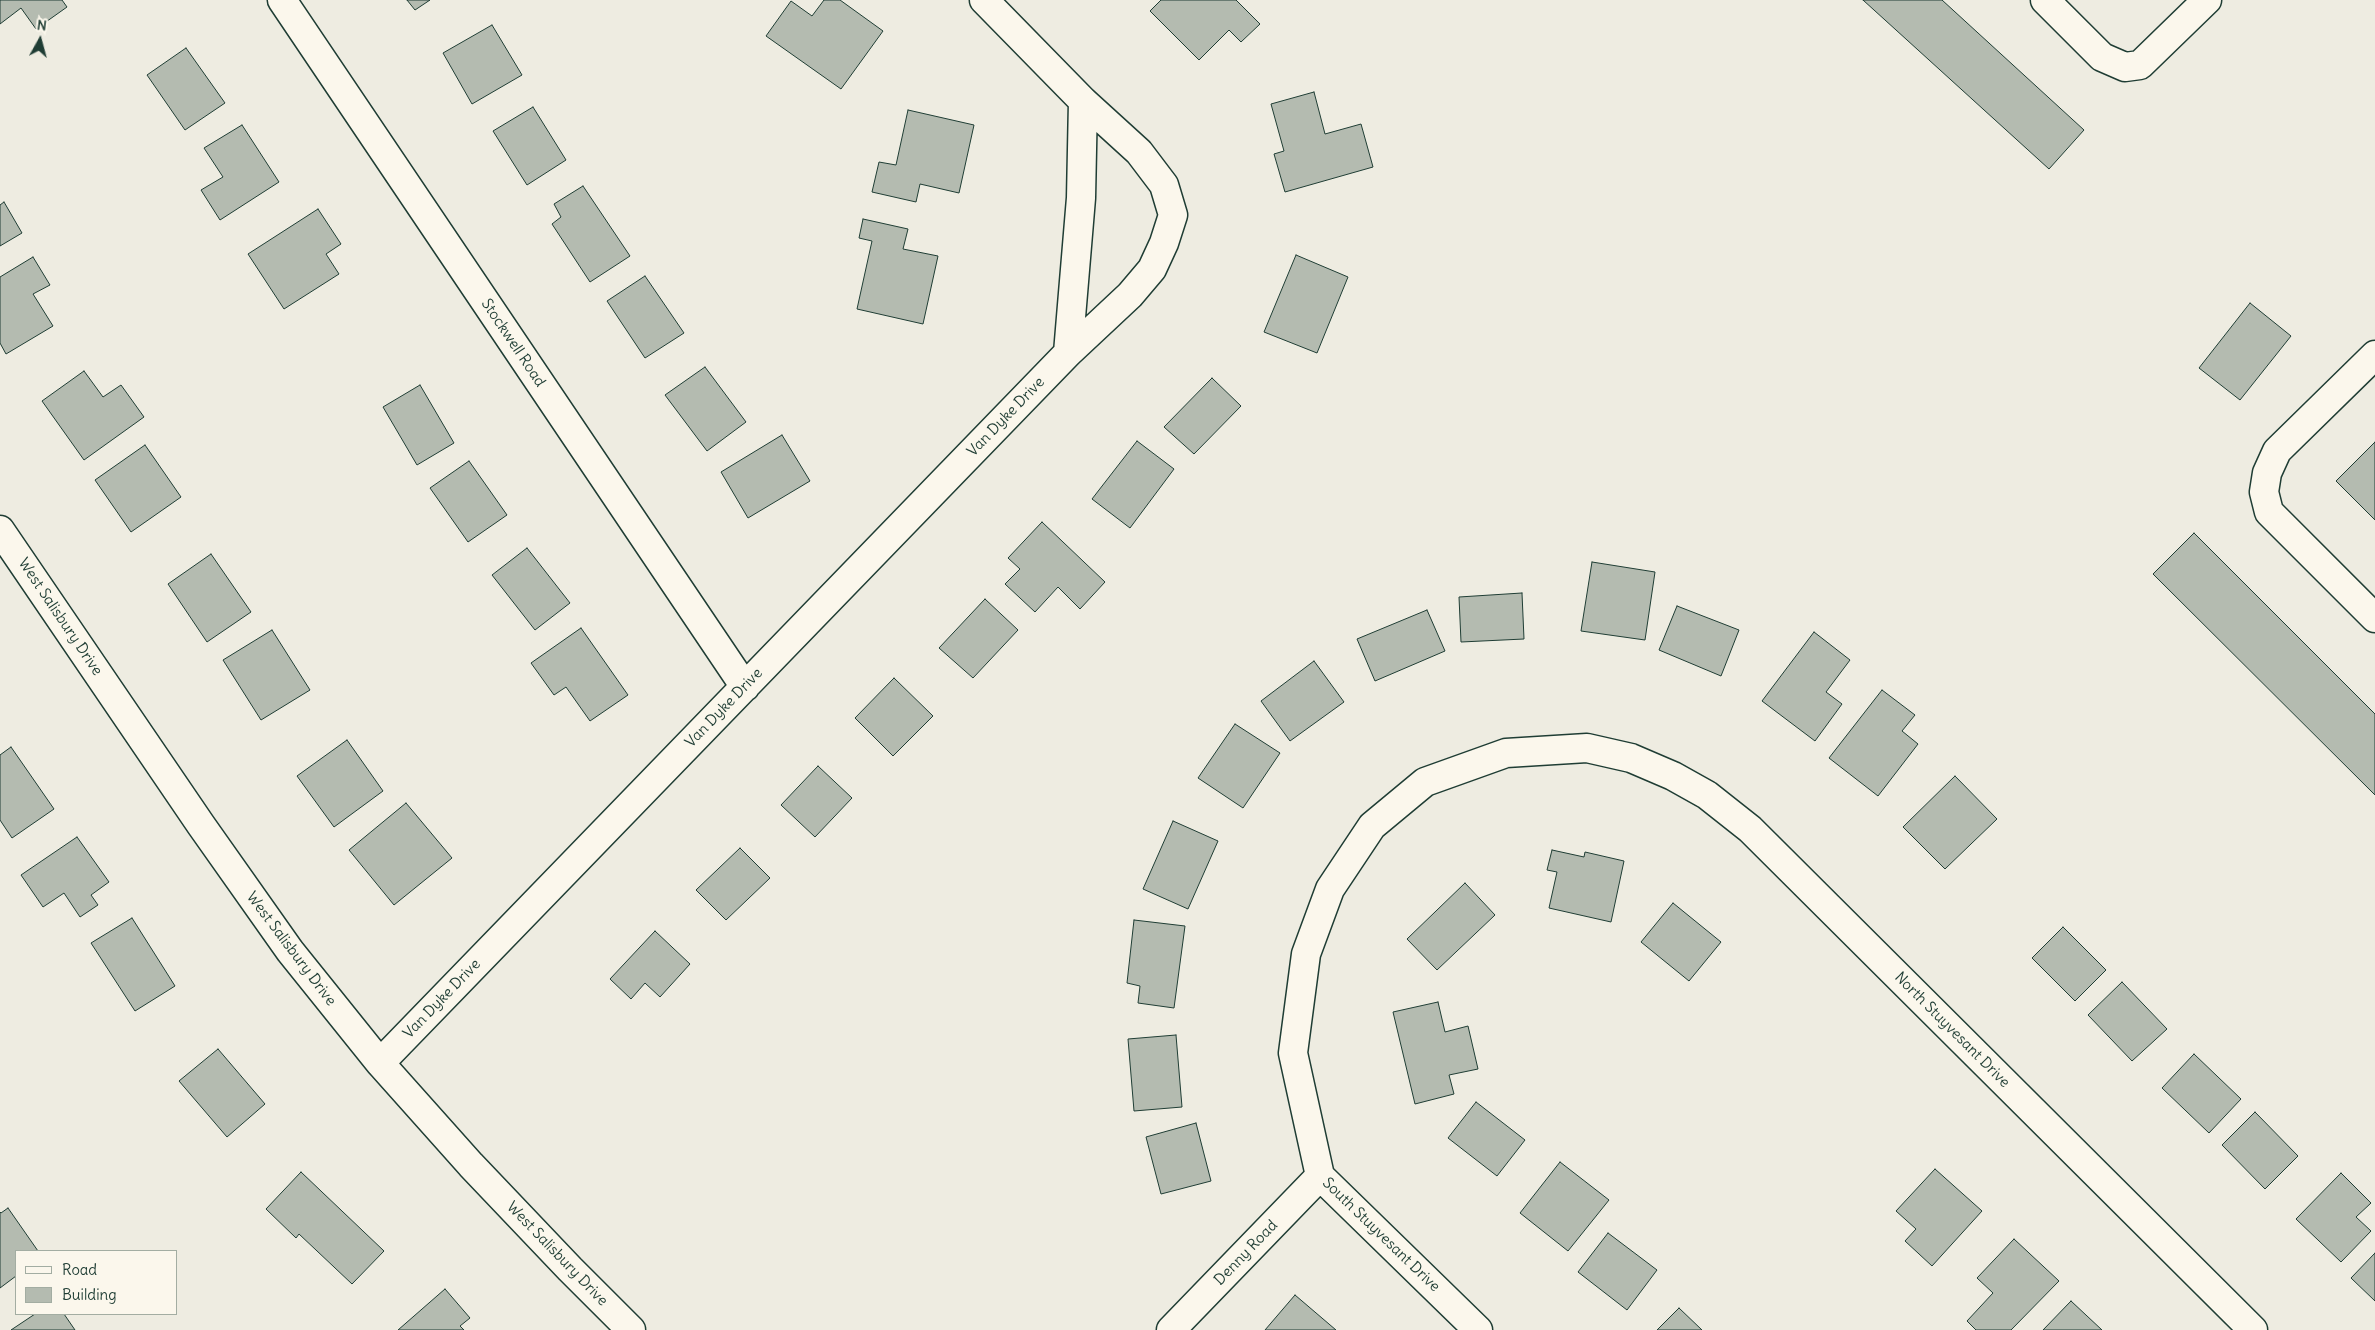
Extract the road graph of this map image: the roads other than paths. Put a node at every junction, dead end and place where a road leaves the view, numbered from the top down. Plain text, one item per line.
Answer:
1 (282, 0) edge
2 (984, 0) edge
3 (2045, 0) edge
4 (2207, 0) edge
5 (1082, 101) junction
6 (1068, 353) junction
7 (2375, 355) edge
8 (0, 530) edge
9 (2375, 618) edge
10 (745, 686) junction
11 (1631, 758) joint
12 (380, 1063) junction
13 (1320, 1176) junction
14 (631, 1330) edge
15 (1171, 1330) edge
16 (1478, 1330) edge
17 (2253, 1330) edge

1 - 10 street, Stockwell Road
2 - 5 street, Van Dyke Drive
3 - 4 street
5 - 6 street
5 - 6 street, Van Dyke Drive
6 - 10 street, Van Dyke Drive
7 - 9 street
8 - 12 street, West Salisbury Drive
10 - 12 street, Van Dyke Drive
11 - 13 street, South Stuyvesant Drive
11 - 17 street, North Stuyvesant Drive
12 - 14 street, West Salisbury Drive
13 - 15 street, Denny Road
13 - 16 street, South Stuyvesant Drive

